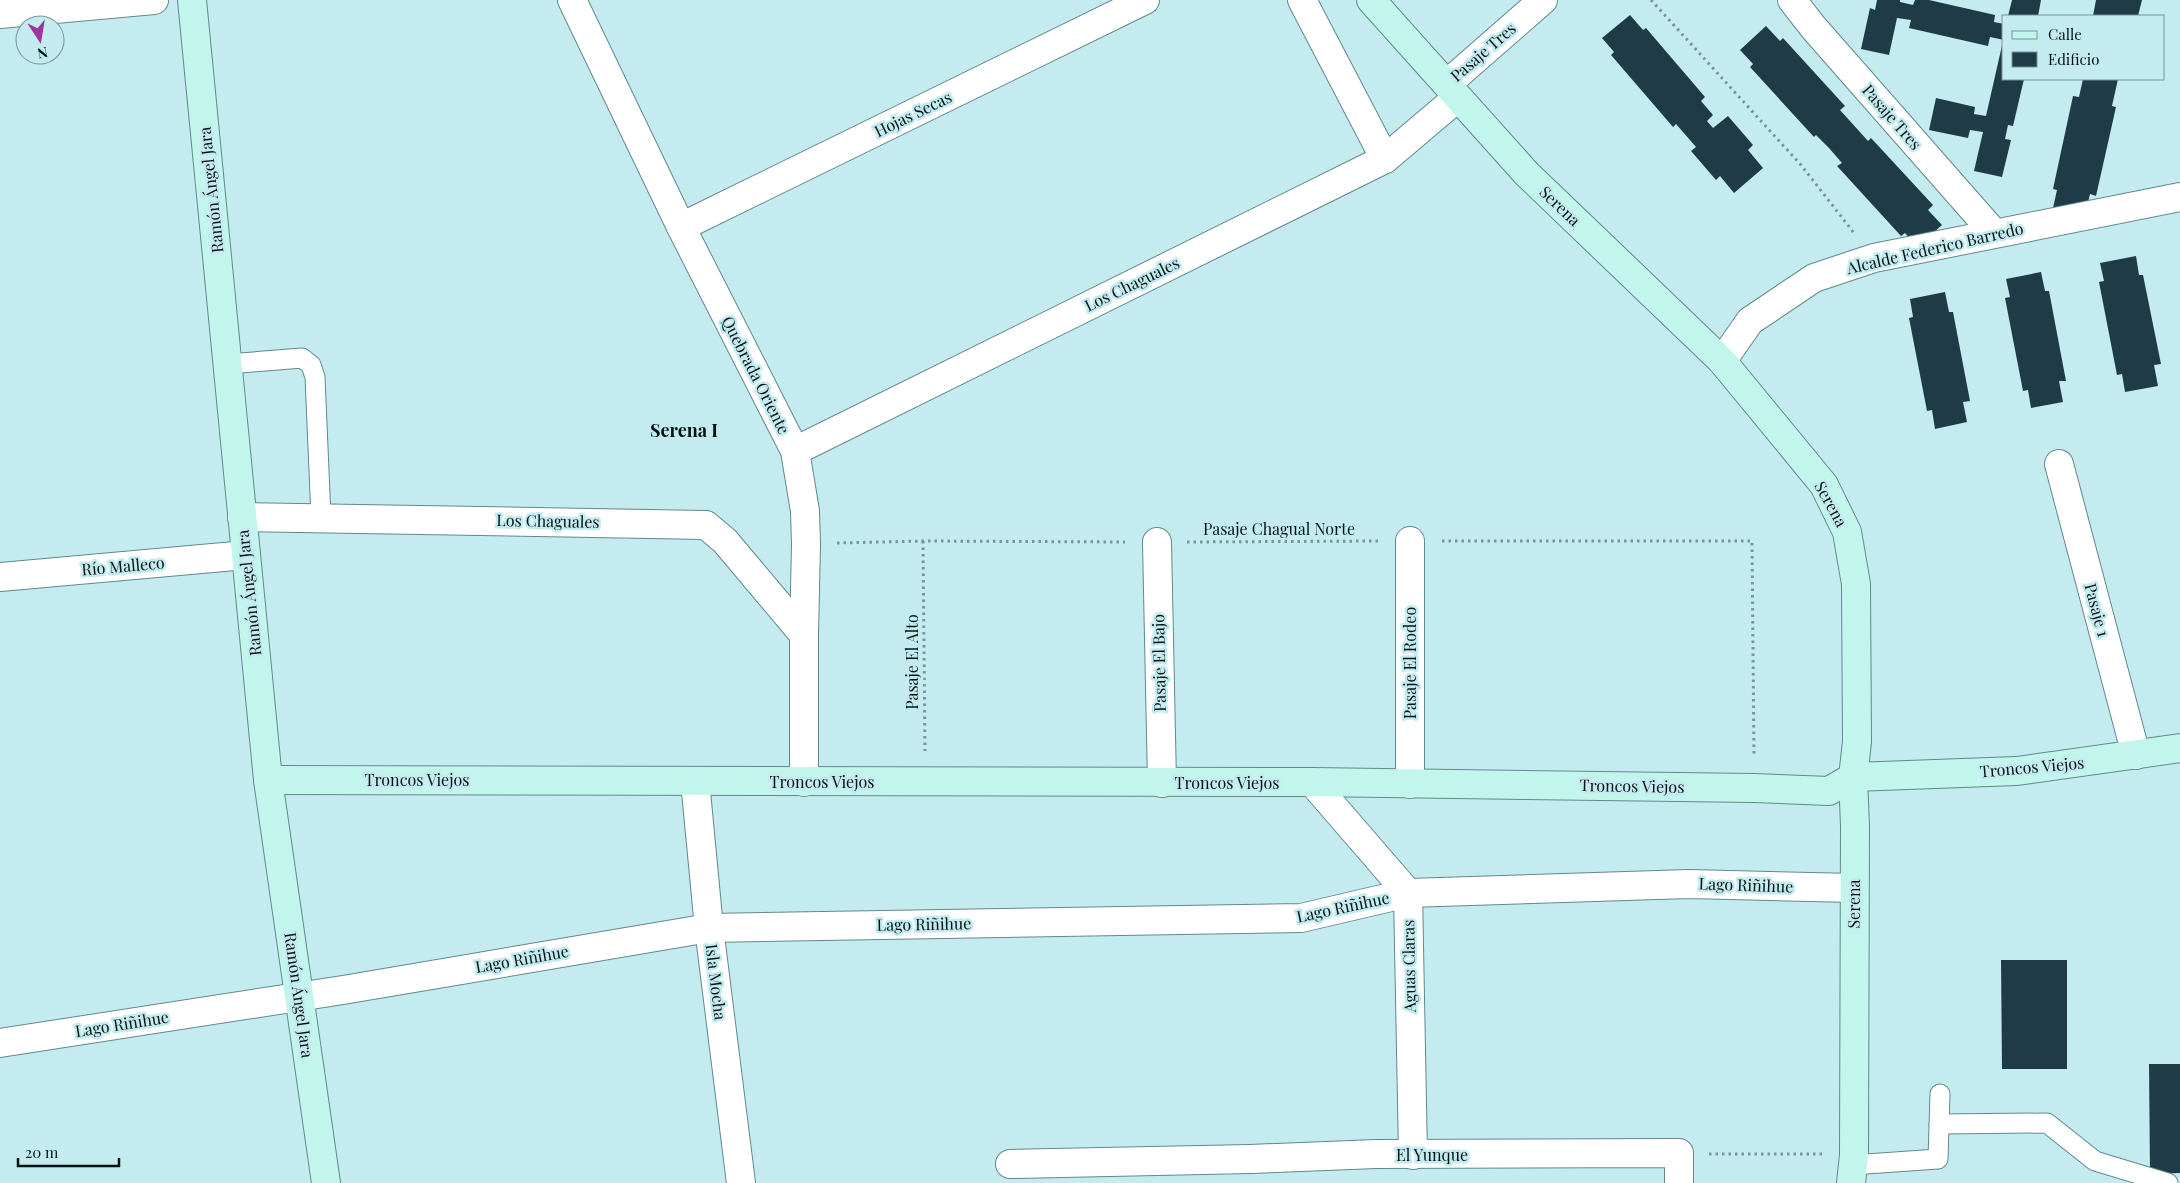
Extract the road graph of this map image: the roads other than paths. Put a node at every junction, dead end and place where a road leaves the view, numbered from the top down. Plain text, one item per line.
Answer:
1 (154, 0) edge
2 (192, 0) edge
3 (572, 0) edge
4 (1145, 0) edge
5 (1302, 0) edge
6 (1371, 0) edge
7 (1543, 0) edge
8 (1792, 0) edge
9 (0, 14) edge
10 (1452, 91) junction
11 (1385, 159) junction
12 (2180, 197) edge
13 (681, 227) junction
14 (1994, 233) junction
15 (1722, 361) junction
16 (228, 364) junction
17 (794, 451) junction
18 (2059, 464) dead end
19 (242, 517) junction
20 (321, 518) junction
21 (1410, 541) road end
22 (1156, 542) road end
23 (246, 555) junction
24 (0, 577) edge
25 (804, 635) junction
26 (2180, 748) edge
27 (2136, 755) junction
28 (1853, 777) junction
29 (268, 780) junction
30 (695, 780) junction
31 (804, 782) junction
32 (1312, 782) junction
33 (1162, 783) junction
34 (1410, 784) junction
35 (1854, 888) junction
36 (1408, 893) junction
37 (709, 928) junction
38 (300, 996) junction
39 (0, 1042) edge
40 (1940, 1094) dead end
41 (1939, 1124) junction
42 (1412, 1155) junction
43 (1010, 1164) dead end
44 (1852, 1168) edge
45 (1250, 1171) edge
46 (326, 1183) edge
47 (742, 1183) edge
48 (1679, 1183) edge
49 (2168, 1183) edge

1 - 9 street
2 - 16 street, Ramón Ángel Jara
3 - 13 street, Quebrada Oriente
4 - 13 street, Hojas Secas
5 - 11 street
6 - 10 street, Serena
7 - 10 street, Pasaje Tres
8 - 14 street, Pasaje Tres
10 - 11 street, Los Chaguales
10 - 15 street, Serena
11 - 17 street, Los Chaguales
12 - 14 street, Alcalde Federico Barredo
13 - 17 street, Quebrada Oriente
14 - 15 street, Alcalde Federico Barredo
15 - 28 street, Serena
16 - 19 street, Ramón Ángel Jara
16 - 20 lane
17 - 25 street, Quebrada Oriente
18 - 27 street, Pasaje 1
19 - 20 street, Los Chaguales
19 - 23 street, Ramón Ángel Jara
20 - 25 street, Los Chaguales
21 - 34 street, Pasaje El Rodeo
22 - 33 street, Pasaje El Bajo
23 - 24 street, Río Malleco
23 - 29 street, Ramón Ángel Jara
25 - 31 street, Quebrada Oriente
26 - 27 street, Troncos Viejos
27 - 28 street, Troncos Viejos
28 - 34 street, Troncos Viejos
28 - 35 street, Serena
29 - 30 street, Troncos Viejos
29 - 38 street, Ramón Ángel Jara
30 - 31 street, Troncos Viejos
30 - 37 street, Isla Mocha
31 - 33 street, Troncos Viejos
32 - 33 street, Troncos Viejos
32 - 34 street, Troncos Viejos
32 - 36 street
35 - 36 street, Lago Riñihue
35 - 44 street, Serena
36 - 37 street, Lago Riñihue
36 - 42 street, Aguas Claras
37 - 38 street, Lago Riñihue
37 - 47 street, Isla Mocha
38 - 39 street, Lago Riñihue
38 - 46 street, Ramón Ángel Jara
40 - 41 lane
41 - 44 lane
41 - 49 lane
42 - 45 street, El Yunque
42 - 48 street, El Yunque
43 - 45 street, El Yunque

